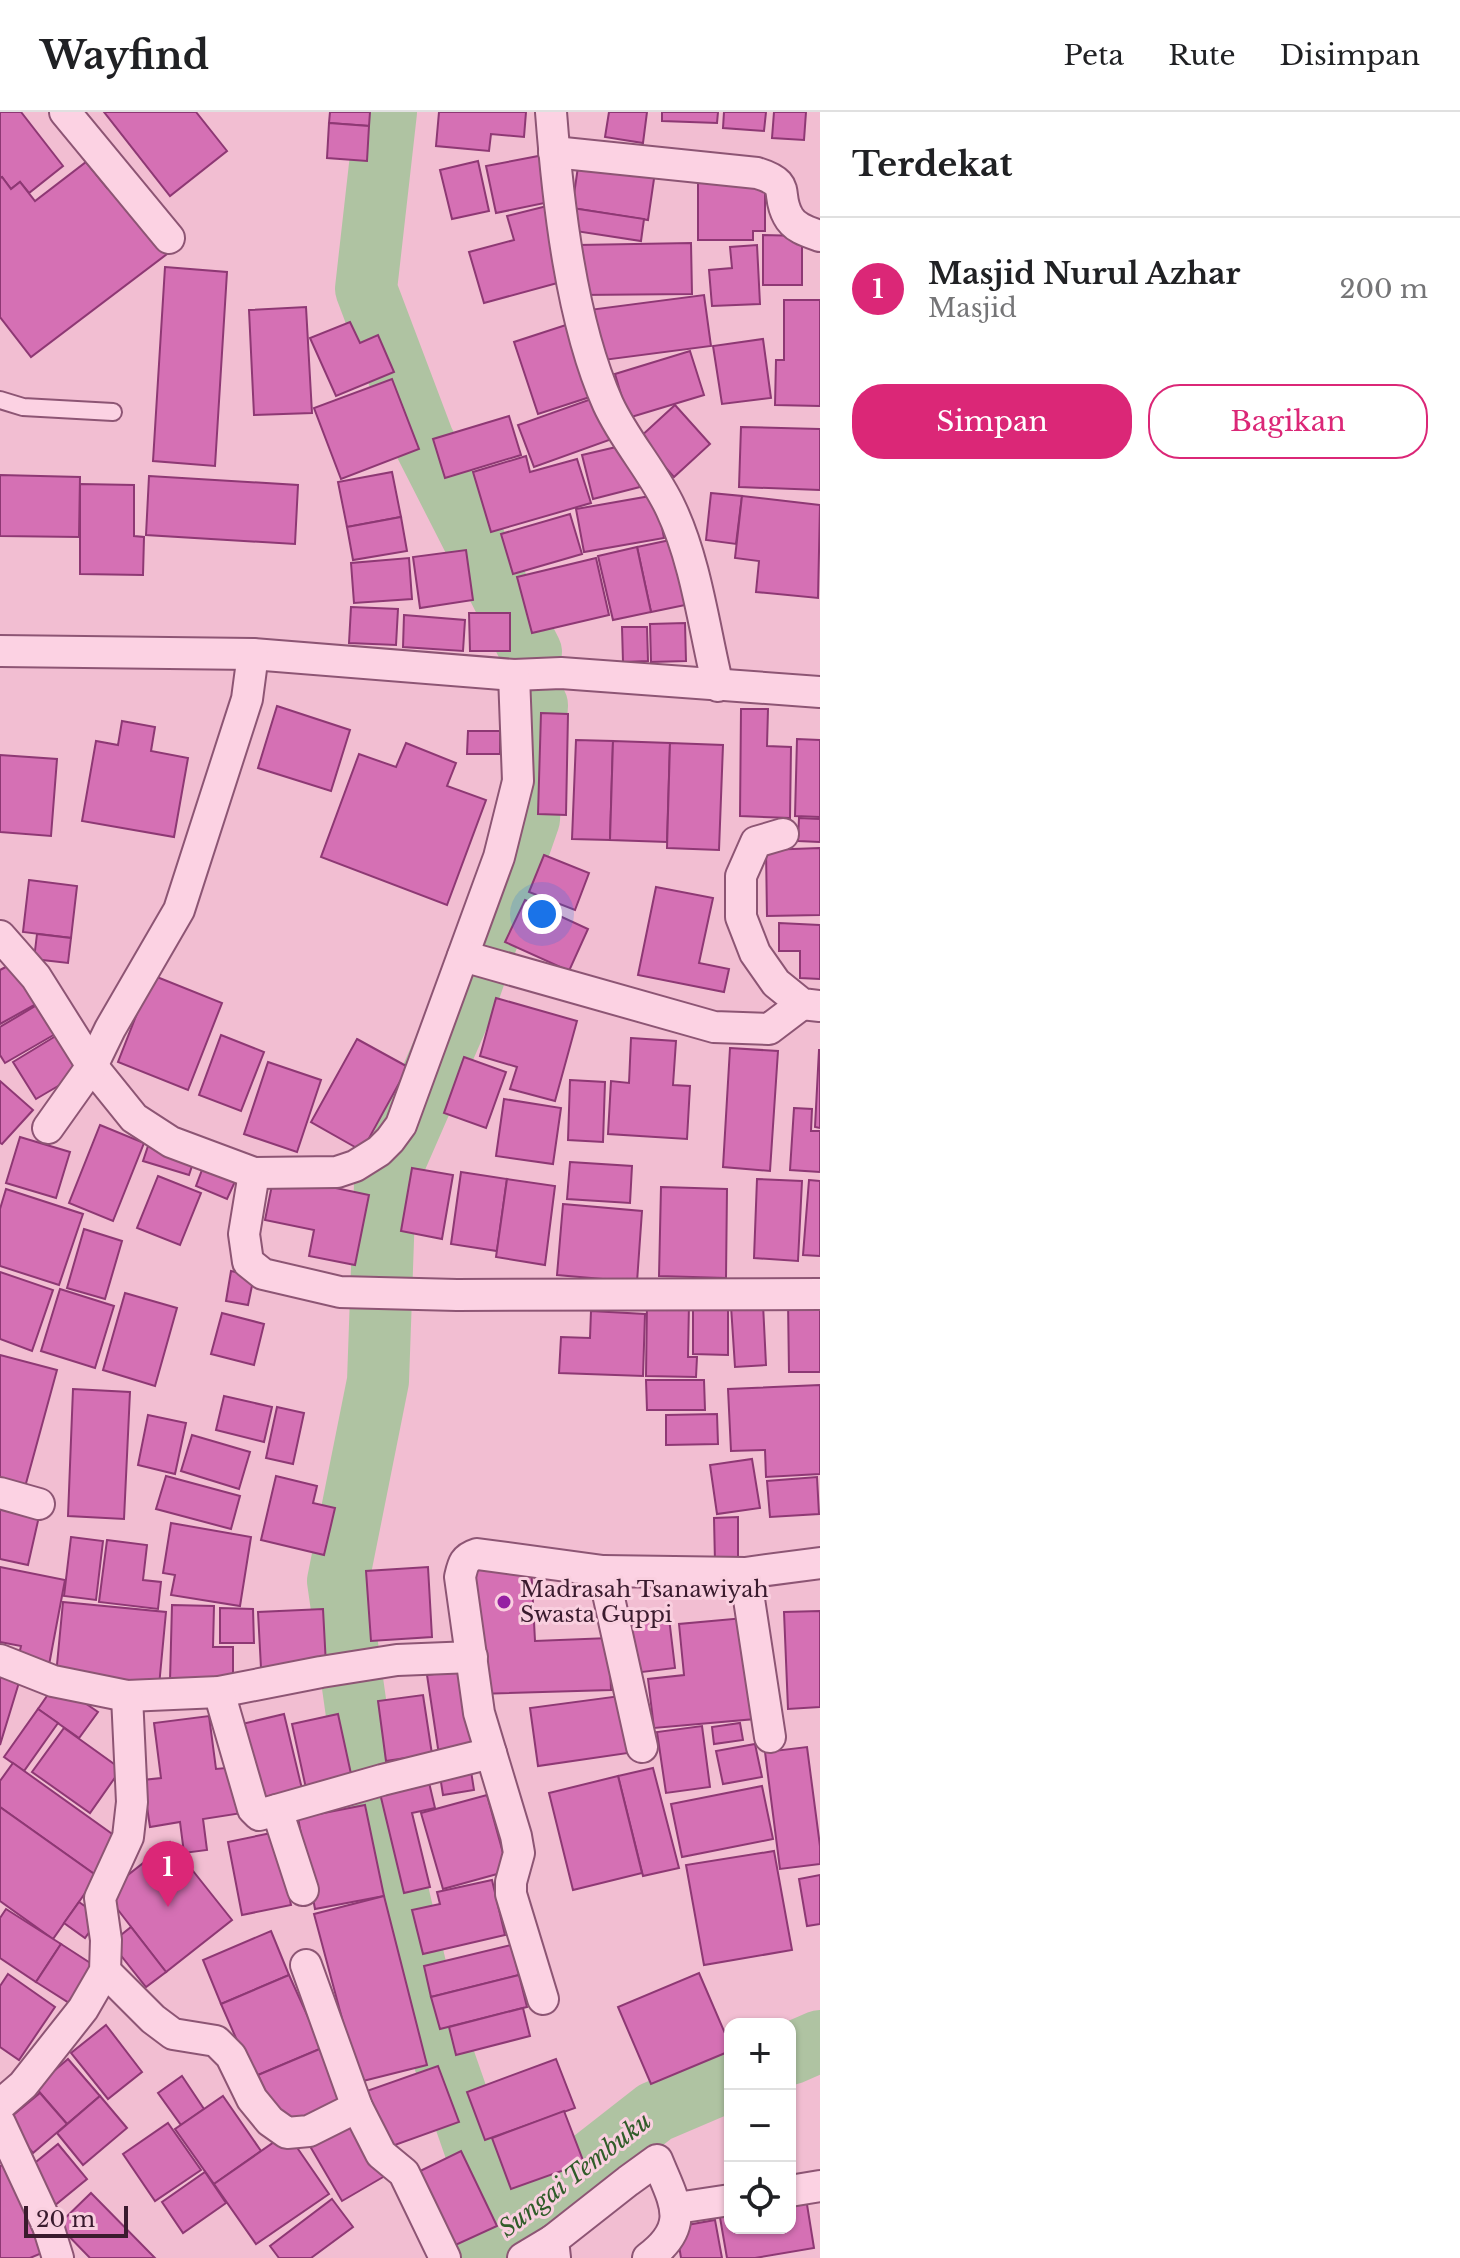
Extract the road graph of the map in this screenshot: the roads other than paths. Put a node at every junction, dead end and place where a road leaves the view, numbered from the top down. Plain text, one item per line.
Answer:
1 (65, 112) edge
2 (551, 112) edge
3 (554, 152) junction
4 (820, 236) edge
5 (169, 238) dead end
6 (0, 400) edge
7 (113, 412) dead end
8 (0, 651) edge
9 (253, 654) junction
10 (514, 675) junction
11 (718, 686) junction
12 (820, 692) edge
13 (783, 834) dead end
14 (0, 936) edge
15 (466, 957) junction
16 (811, 1005) edge
17 (92, 1066) junction
18 (48, 1128) dead end
19 (254, 1173) junction
20 (820, 1294) edge
21 (0, 1493) edge
22 (39, 1504) dead end
23 (820, 1563) edge
24 (603, 1571) junction
25 (745, 1573) junction
26 (472, 1657) junction
27 (0, 1660) edge
28 (219, 1692) junction
29 (127, 1696) junction
30 (770, 1737) dead end
31 (642, 1747) dead end
32 (491, 1753) junction
33 (277, 1810) junction
34 (303, 1890) dead end
35 (306, 1965) dead end
36 (105, 1971) junction
37 (543, 1999) dead end
38 (0, 2105) edge
39 (357, 2107) junction
40 (0, 2123) edge
41 (820, 2186) edge
42 (796, 2190) edge
43 (724, 2201) edge
44 (677, 2208) junction
45 (554, 2249) edge
46 (444, 2256) edge
47 (58, 2258) edge
48 (523, 2258) edge
49 (648, 2258) edge

1 - 5 street
2 - 3 street
3 - 4 street
3 - 11 street
6 - 7 lane
8 - 9 street
9 - 10 street
9 - 17 street
10 - 11 street
10 - 15 street
11 - 12 street
13 - 16 street
14 - 17 street
15 - 16 street
15 - 19 street
17 - 18 street
17 - 19 street
19 - 20 street
21 - 22 street
23 - 25 street
24 - 25 street
24 - 26 street
24 - 31 street
25 - 30 street
26 - 28 street
26 - 32 street
27 - 29 street
28 - 29 street
28 - 33 street
29 - 36 street
32 - 33 street
32 - 37 street
33 - 34 street
35 - 39 street
36 - 38 street
36 - 39 street
39 - 46 street
40 - 47 street
41 - 42 street
43 - 44 street
44 - 45 street
44 - 49 street
45 - 48 street

